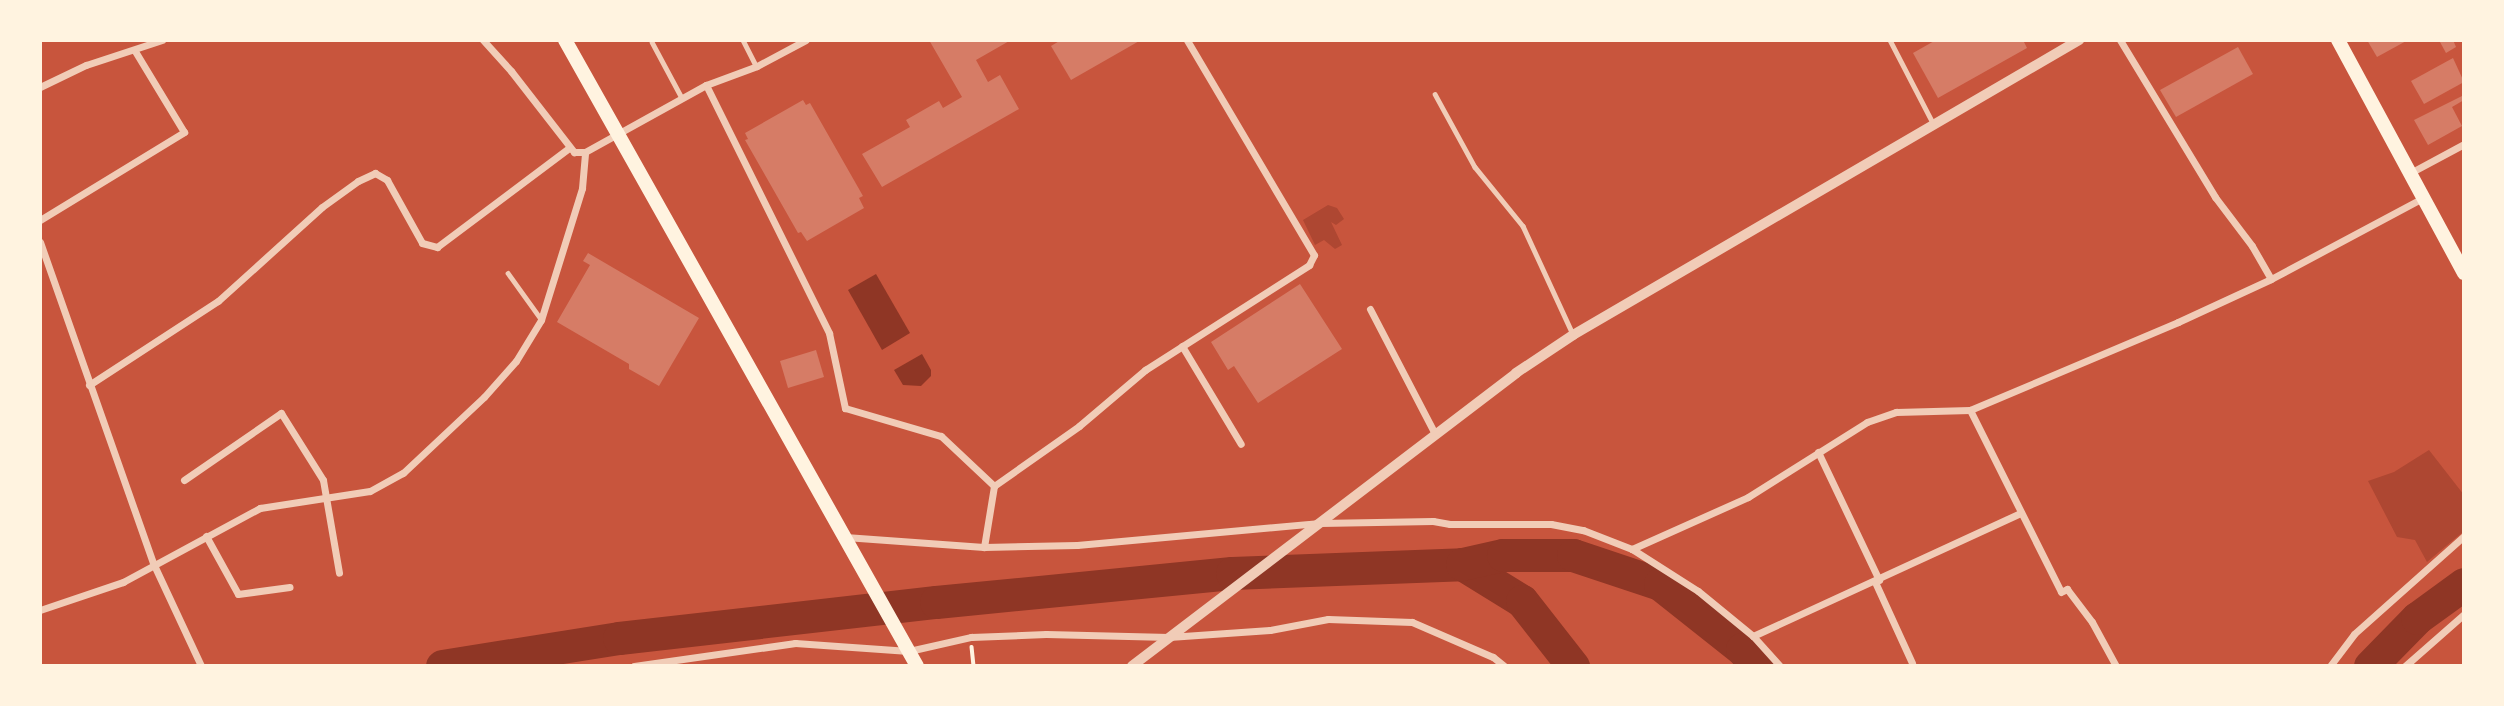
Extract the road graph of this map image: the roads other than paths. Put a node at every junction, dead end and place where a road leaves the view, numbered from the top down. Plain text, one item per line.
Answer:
1 (162, 40) edge
2 (483, 40) edge
3 (565, 40) edge
4 (743, 40) edge
5 (806, 40) edge
6 (1187, 40) edge
7 (1890, 40) edge
8 (2080, 40) edge
9 (2119, 40) edge
10 (2338, 40) edge
11 (652, 42) edge
12 (135, 51) junction
13 (757, 66) junction
14 (706, 85) junction
15 (40, 87) edge
16 (1434, 94) dead end
17 (682, 99) junction
18 (1934, 123) junction
19 (617, 134) junction
20 (2464, 144) edge
21 (570, 147) junction
22 (586, 152) junction
23 (2410, 173) junction
24 (2424, 198) junction
25 (40, 220) edge
26 (40, 242) edge
27 (508, 272) dead end
28 (2464, 273) edge
29 (2271, 279) junction
30 (1370, 309) dead end
31 (541, 320) junction
32 (1573, 335) junction
33 (1182, 346) junction
34 (89, 385) junction
35 (1970, 410) junction
36 (1435, 434) junction
37 (1241, 444) dead end
38 (1818, 452) junction
39 (184, 480) dead end
40 (994, 486) junction
41 (328, 498) junction
42 (2021, 513) junction
43 (1316, 526) junction
44 (206, 536) junction
45 (2464, 537) edge
46 (847, 542) junction
47 (984, 547) junction
48 (1632, 549) junction
49 (154, 565) junction
50 (339, 573) dead end
51 (1877, 581) junction
52 (290, 587) dead end
53 (40, 610) edge
54 (2464, 614) edge
55 (1173, 634) junction
56 (1753, 636) junction
57 (906, 647) junction
58 (1912, 663) dead end
59 (201, 666) edge
60 (634, 666) edge
61 (917, 666) edge
62 (1132, 666) edge
63 (1504, 666) edge
64 (1780, 666) edge
65 (2116, 666) edge
66 (2330, 666) edge
67 (2405, 666) edge

1 - 12 street
2 - 21 street
3 - 19 highway
4 - 13 lane
5 - 13 street
6 - 33 street
7 - 18 lane
8 - 18 street
9 - 29 street
10 - 23 highway
11 - 17 lane
12 - 15 street
12 - 25 street
13 - 14 street
14 - 17 street
14 - 40 street
16 - 32 lane
17 - 19 street
18 - 32 street
19 - 22 street
19 - 46 highway
20 - 23 street
21 - 22 street
21 - 34 street
22 - 31 street
23 - 24 highway
24 - 28 highway
24 - 29 street
26 - 34 street
27 - 31 lane
29 - 35 street
30 - 36 street
31 - 41 street
32 - 36 street
33 - 37 street
33 - 40 street
34 - 49 street
35 - 38 street
35 - 42 street
36 - 43 street
38 - 48 street
38 - 51 street
39 - 41 street
40 - 47 street
41 - 44 street
41 - 50 street
42 - 51 street
42 - 65 street
43 - 47 street
43 - 48 street
43 - 55 street
44 - 49 street
44 - 52 street
45 - 66 street
46 - 47 street
46 - 57 highway
48 - 56 street
49 - 53 street
49 - 59 street
51 - 56 street
51 - 58 street
54 - 67 street
55 - 57 street
55 - 62 street
55 - 63 street
56 - 64 street
57 - 60 street
57 - 61 highway

